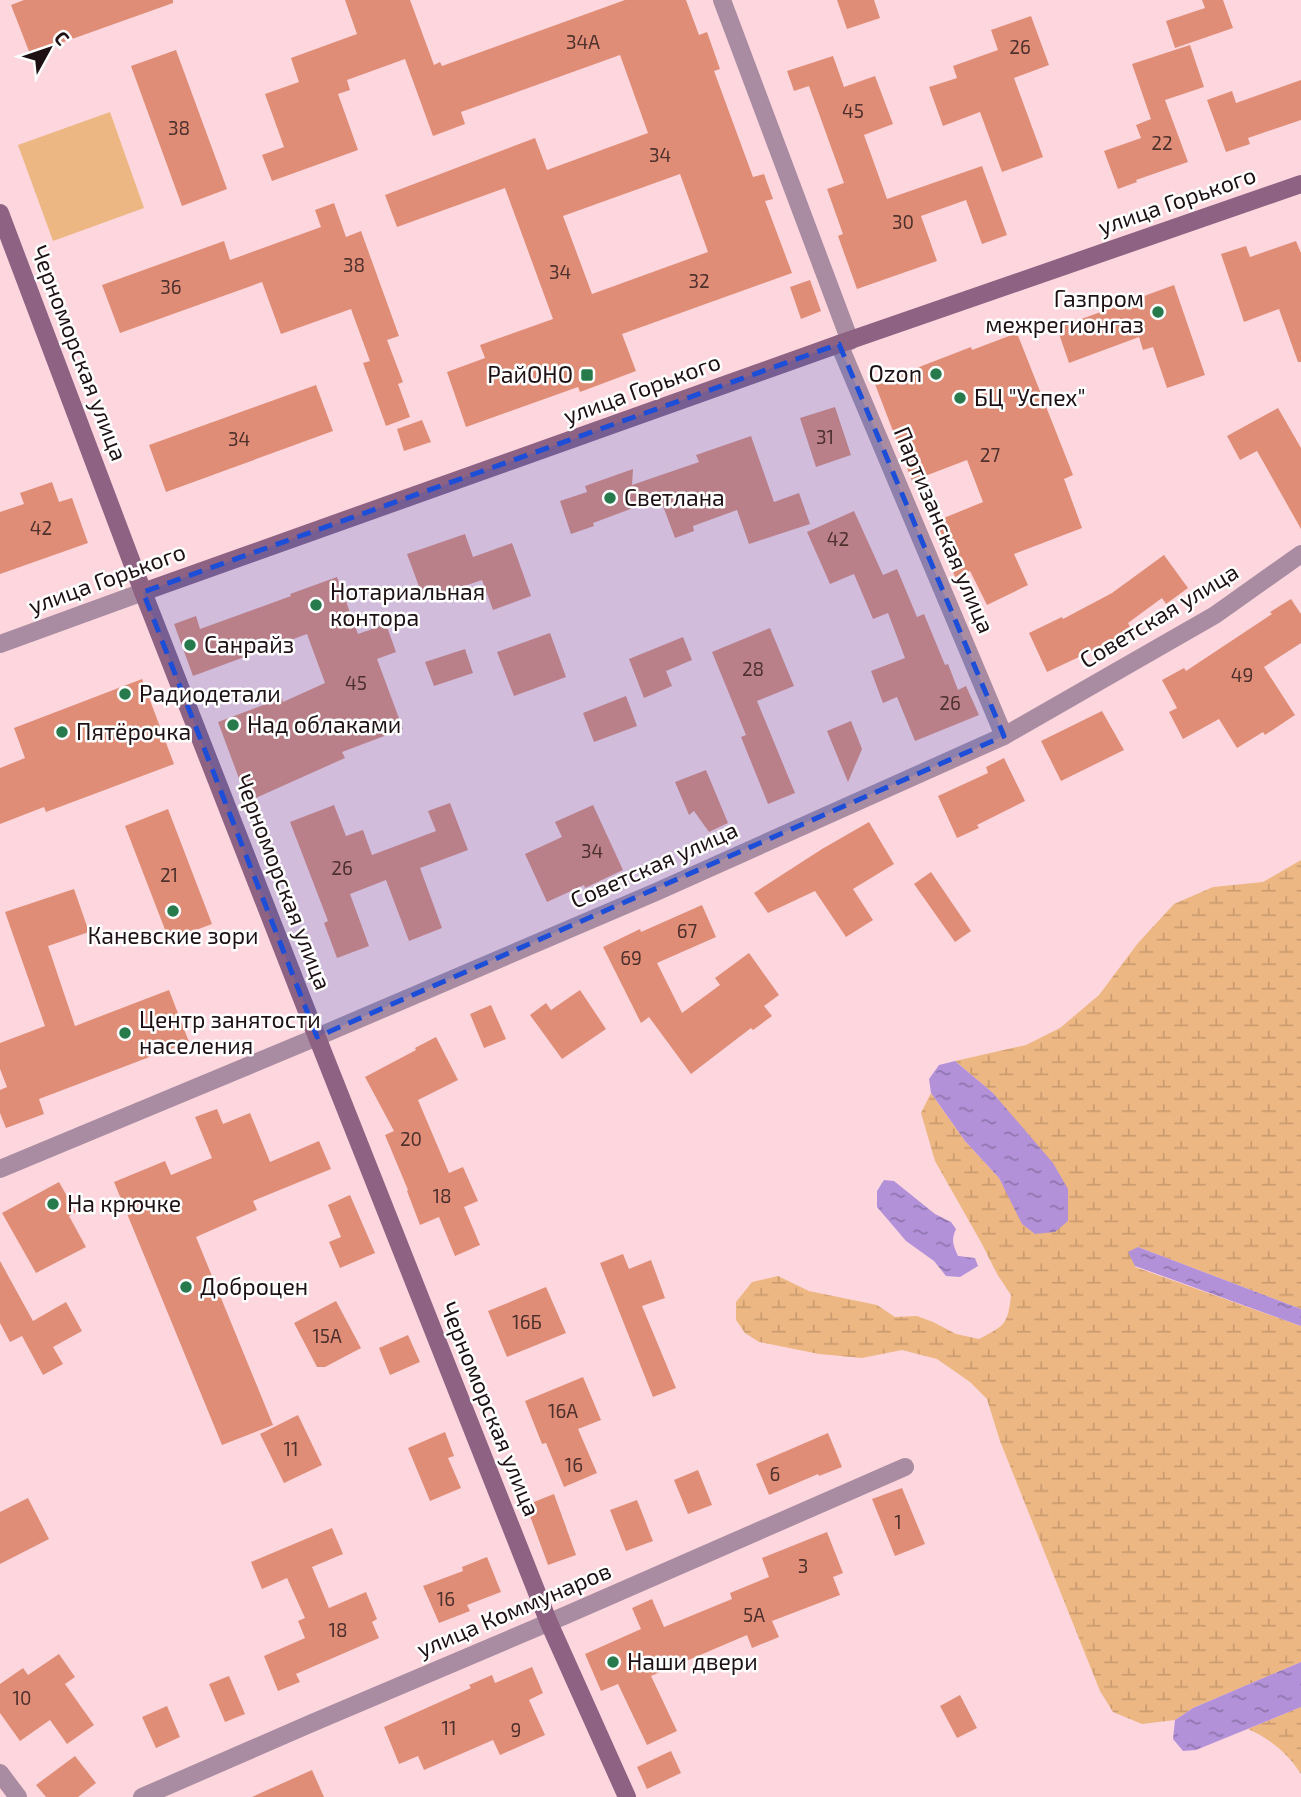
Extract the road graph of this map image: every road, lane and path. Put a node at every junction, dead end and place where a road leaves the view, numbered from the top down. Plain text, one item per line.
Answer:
1 (722, 0) edge
2 (1301, 184) edge
3 (0, 213) edge
4 (845, 342) junction
5 (1301, 555) edge
6 (144, 592) junction
7 (0, 643) edge
8 (1004, 736) junction
9 (317, 1037) junction
10 (0, 1169) edge
11 (905, 1467) dead end
12 (549, 1623) junction
13 (0, 1773) edge
14 (18, 1797) edge
15 (142, 1797) edge
16 (627, 1797) edge

1 - 4 street, Партизанская улица
2 - 4 main road, улица Горького
3 - 6 main road, Черноморская улица
4 - 6 main road, улица Горького
4 - 8 street, Партизанская улица
5 - 8 street, Советская улица
6 - 7 street, улица Горького
6 - 9 main road, Черноморская улица
8 - 9 street, Советская улица
9 - 10 street, Советская улица
9 - 12 main road, Черноморская улица
11 - 12 street, улица Коммунаров
12 - 15 street, улица Коммунаров
12 - 16 main road, Черноморская улица
13 - 14 street

